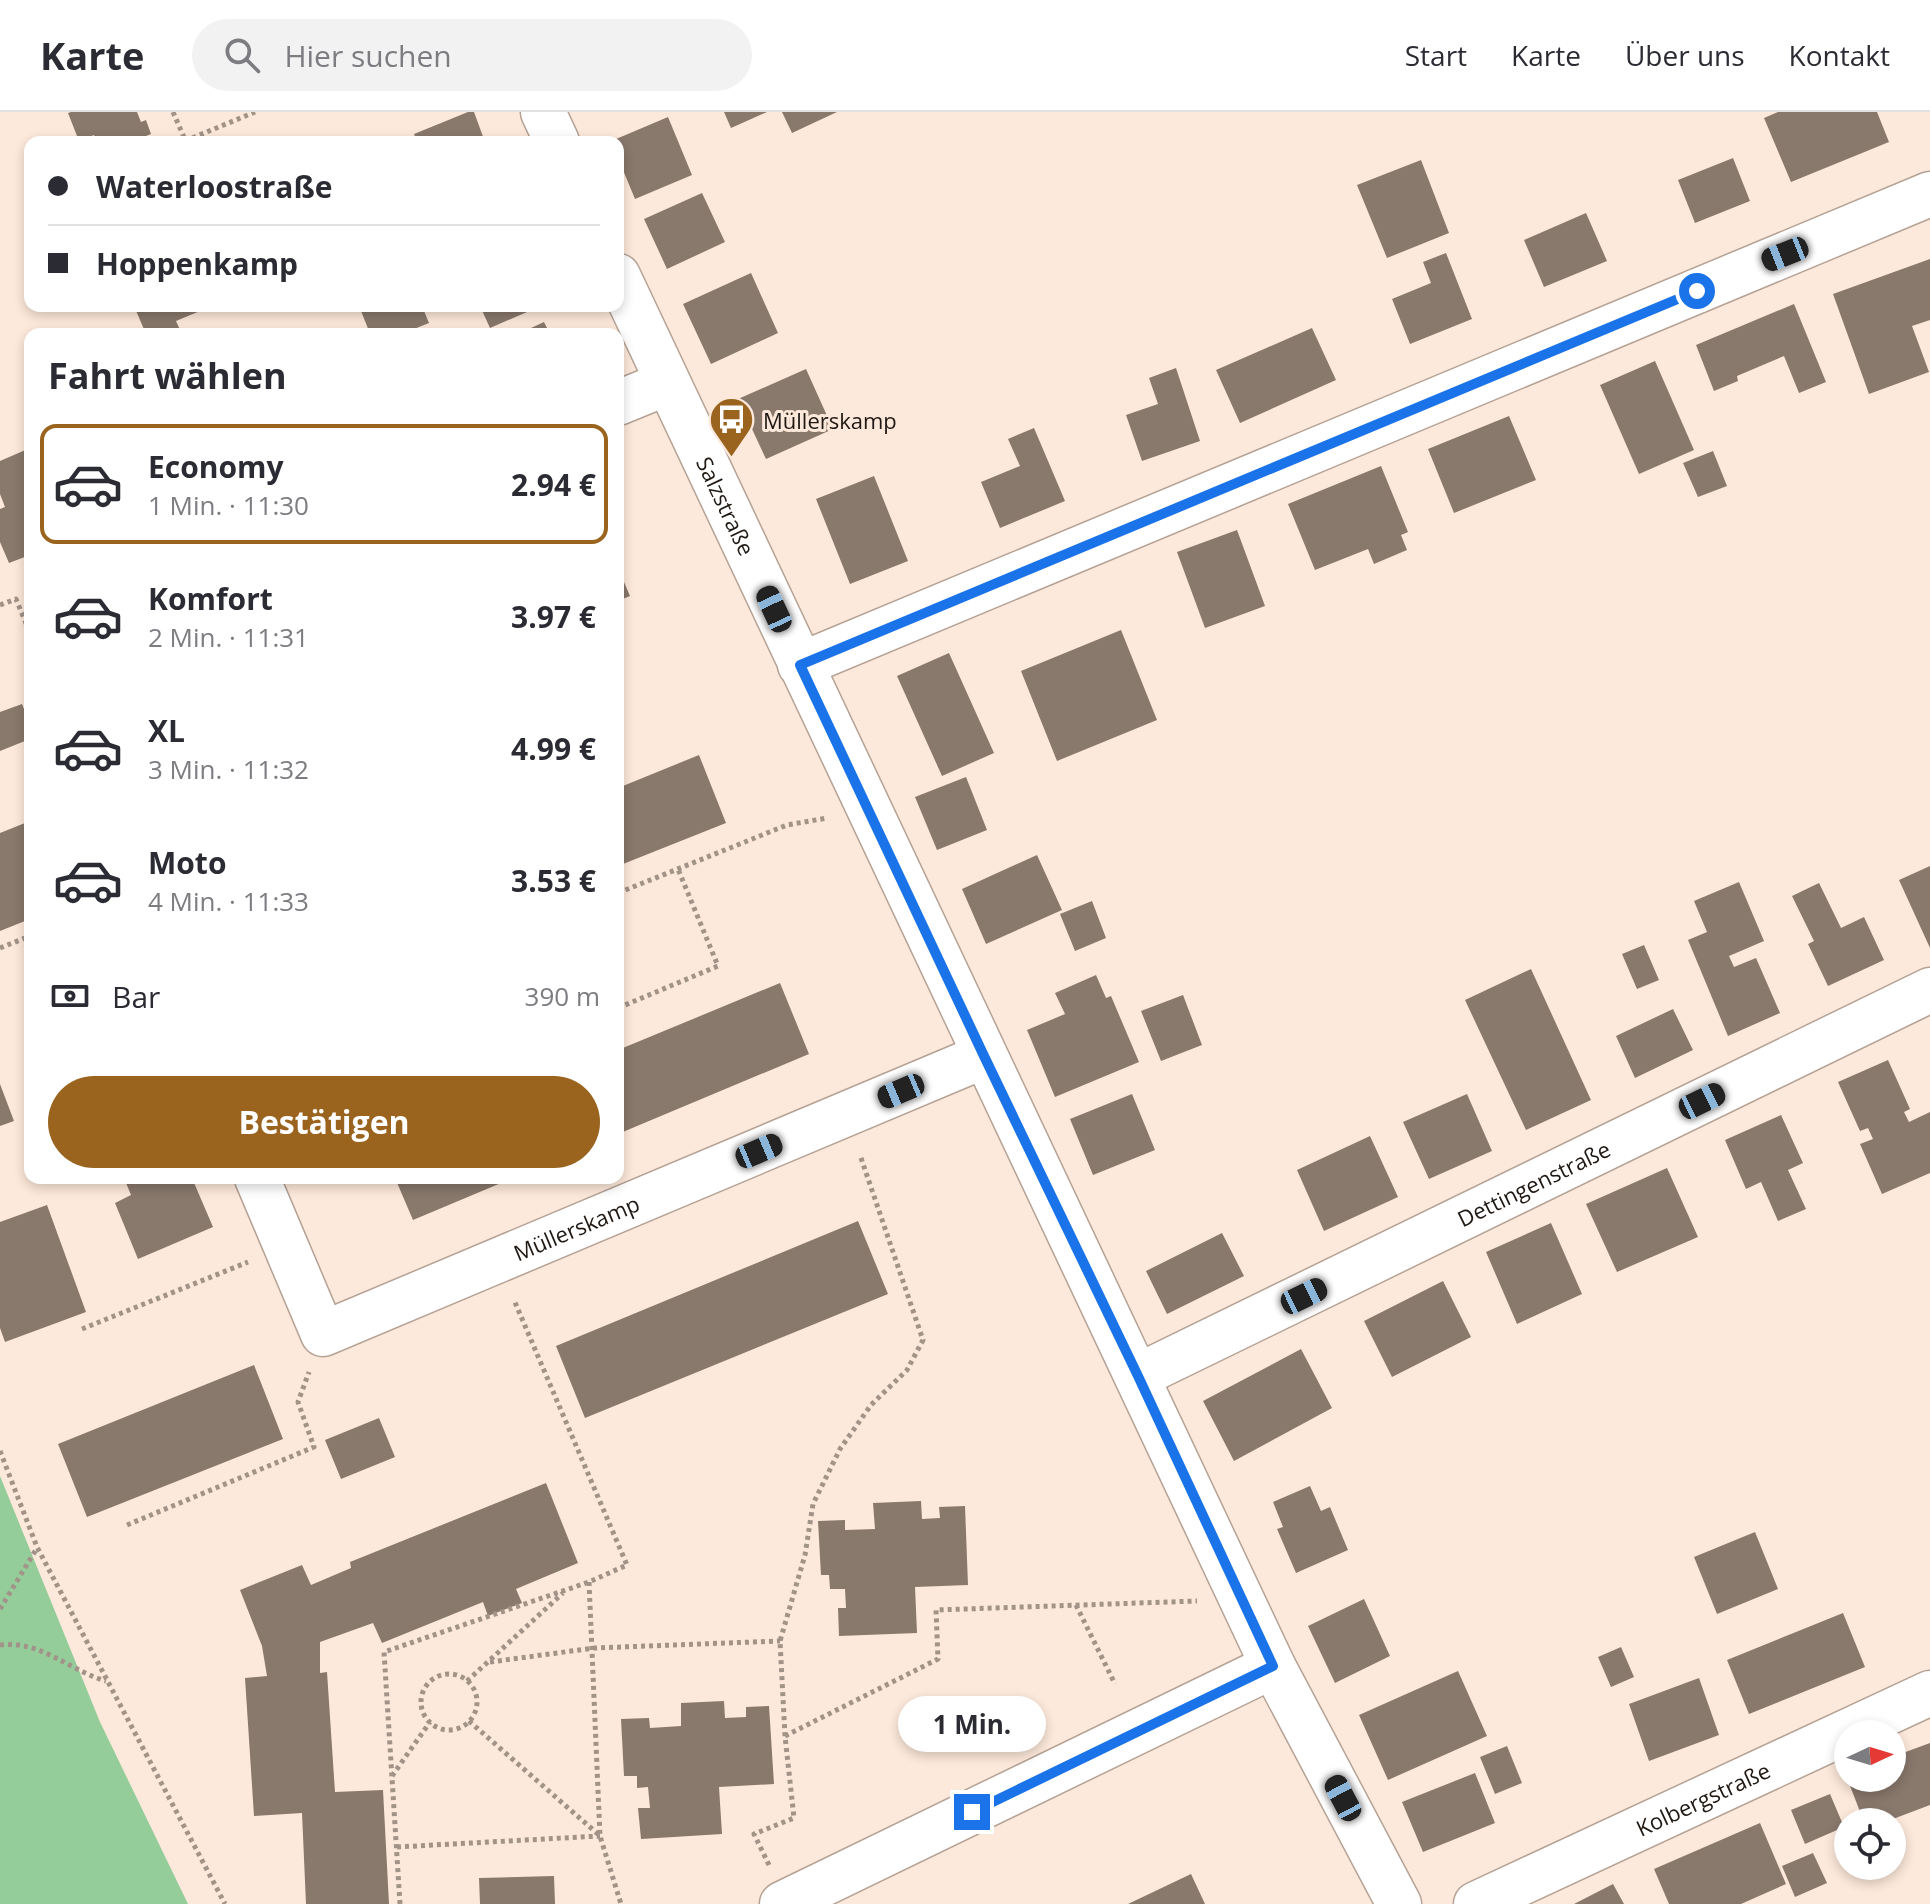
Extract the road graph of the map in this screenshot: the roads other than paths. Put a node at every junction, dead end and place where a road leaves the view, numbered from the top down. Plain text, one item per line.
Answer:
1 (1930, 194) edge
2 (624, 289) edge
3 (667, 383) junction
4 (624, 401) edge
5 (800, 665) junction
6 (1930, 990) edge
7 (984, 1056) junction
8 (260, 1184) edge
9 (1138, 1376) junction
10 (1273, 1666) junction
11 (1930, 1693) edge
12 (784, 1903) edge
13 (1399, 1904) edge
14 (1476, 1904) edge

1 - 5 street
2 - 3 street, Salzstraße
3 - 4 street
3 - 5 street, Salzstraße
5 - 7 street, Salzstraße
6 - 9 street, Dettingenstraße
7 - 8 street, Müllerskamp
7 - 9 street, Salzstraße
9 - 10 street, Salzstraße
10 - 12 street
10 - 13 street, Salzstraße
11 - 14 street, Kolbergstraße

